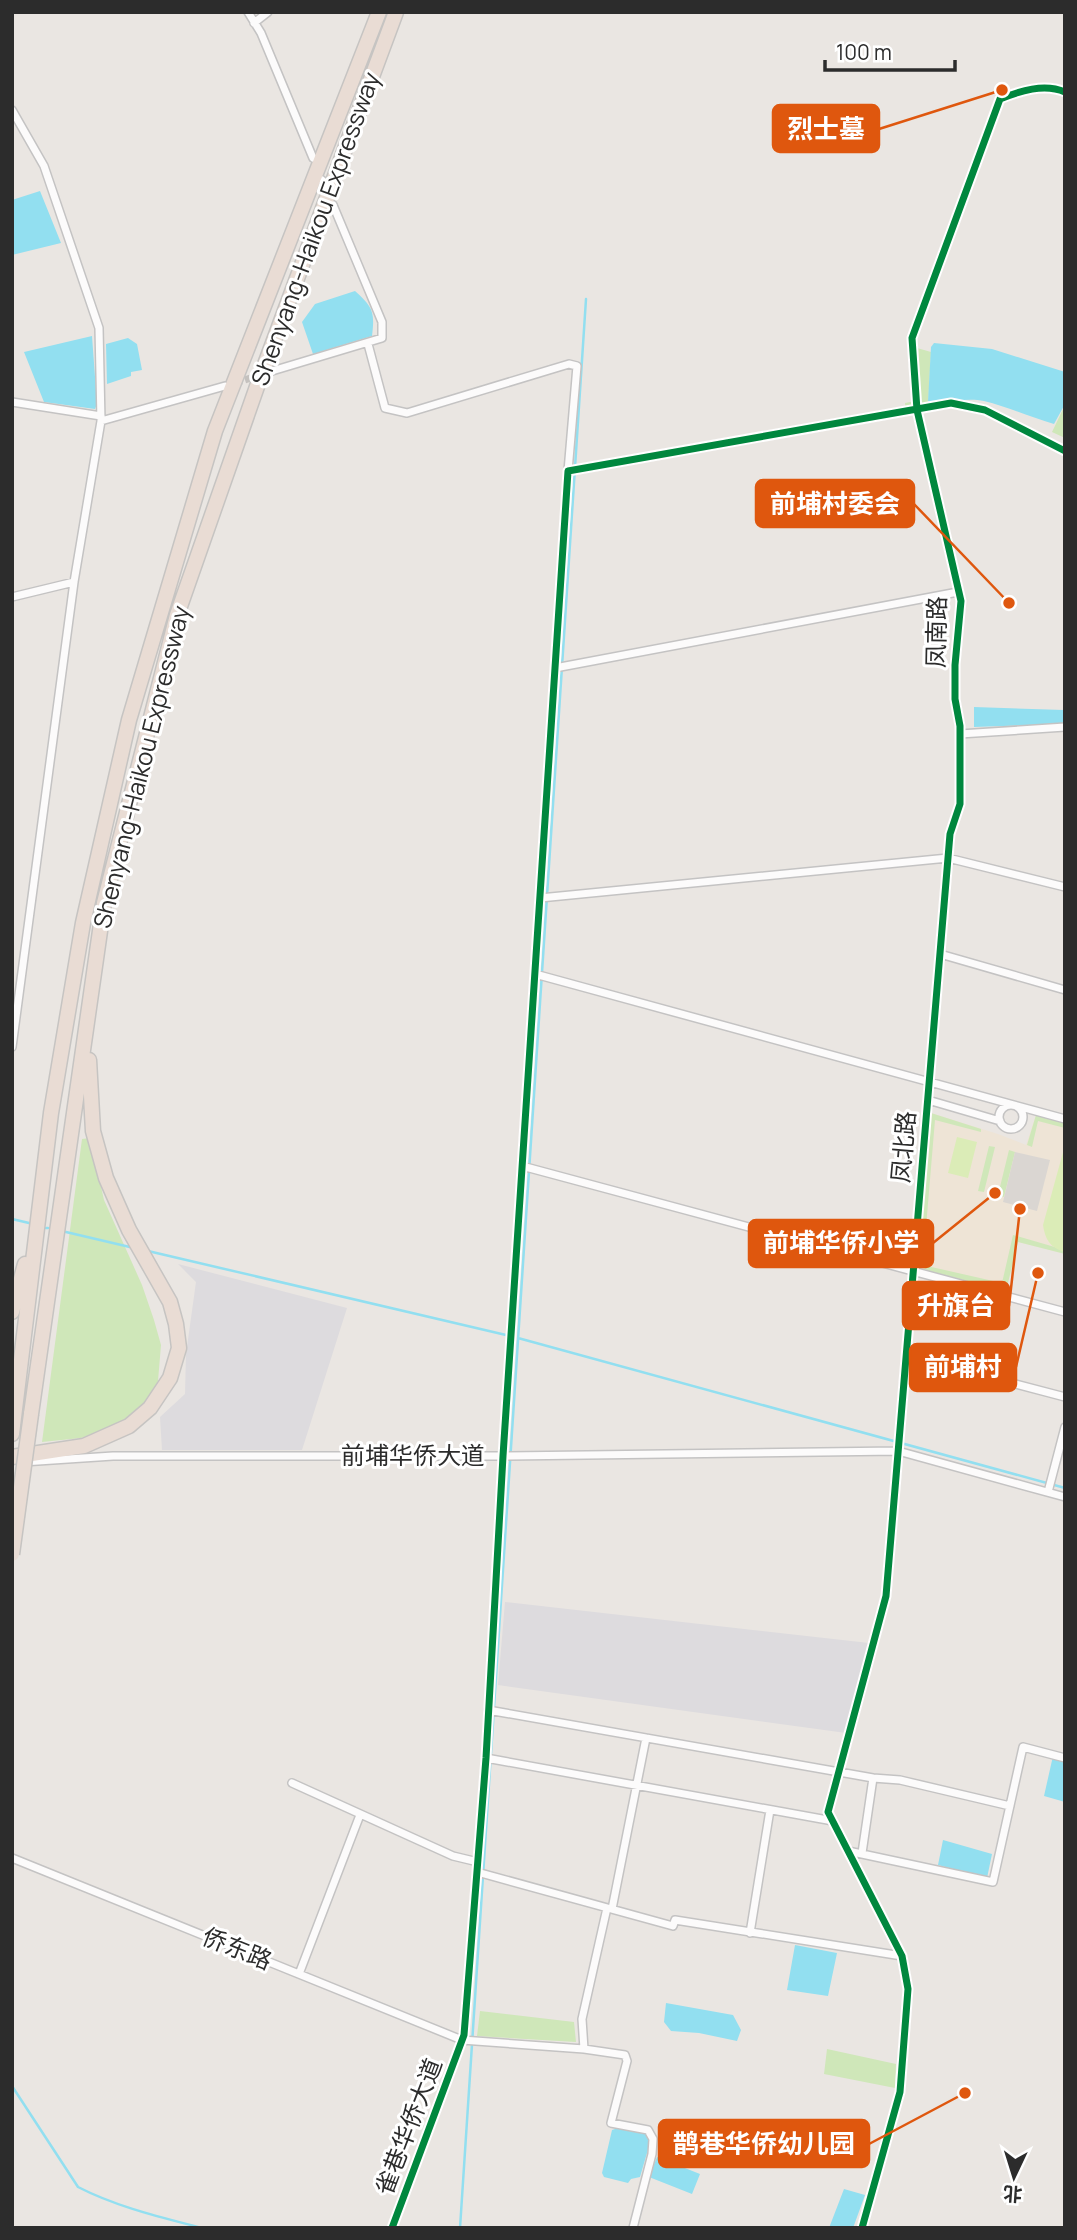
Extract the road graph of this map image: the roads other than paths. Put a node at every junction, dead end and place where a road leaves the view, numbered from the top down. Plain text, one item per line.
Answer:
1 (248, 12) edge
2 (268, 12) edge
3 (379, 12) edge
4 (396, 12) edge
5 (254, 23) junction
6 (1065, 92) edge
7 (12, 110) edge
8 (313, 158) dead end
9 (333, 205) dead end
10 (368, 344) junction
11 (272, 371) dead end
12 (225, 386) tunnel mouth
13 (12, 402) edge
14 (917, 410) junction
15 (101, 418) junction
16 (1065, 451) edge
17 (572, 471) junction
18 (75, 582) junction
19 (958, 592) junction
20 (12, 597) edge
21 (559, 667) junction
22 (1065, 727) edge
23 (960, 734) junction
24 (948, 858) junction
25 (1065, 887) edge
26 (544, 898) junction
27 (940, 954) junction
28 (539, 975) junction
29 (1065, 990) edge
30 (88, 1020) junction
31 (12, 1047) edge
32 (929, 1083) junction
33 (928, 1100) junction
34 (1014, 1105) junction
35 (1065, 1119) edge
36 (1000, 1121) junction
37 (527, 1167) junction
38 (44, 1173) junction
39 (913, 1270) junction
40 (12, 1312) edge
41 (1065, 1312) edge
42 (906, 1355) junction
43 (1065, 1397) edge
44 (1065, 1427) edge
45 (12, 1434) edge
46 (899, 1445) junction
47 (508, 1456) junction
48 (12, 1460) edge
49 (1050, 1486) junction
50 (1065, 1496) edge
51 (12, 1554) edge
52 (492, 1711) junction
53 (646, 1738) junction
54 (1065, 1758) edge
55 (489, 1759) junction
56 (839, 1773) junction
57 (873, 1778) junction
58 (292, 1783) dead end
59 (638, 1786) junction
60 (1010, 1806) junction
61 (770, 1810) junction
62 (360, 1815) junction
63 (833, 1821) junction
64 (848, 1850) junction
65 (862, 1853) junction
66 (12, 1858) edge
67 (478, 1862) junction
68 (481, 1873) junction
69 (610, 1908) junction
70 (750, 1933) junction
71 (902, 1956) junction
72 (299, 1974) junction
73 (468, 2041) junction
74 (584, 2049) junction
75 (392, 2228) edge
76 (633, 2228) edge
77 (862, 2228) edge

1 - 5 street
2 - 5 street
3 - 38 highway, Shenyang-Haikou Expressway
4 - 30 highway, Shenyang-Haikou Expressway
5 - 8 street
6 - 14 street, 凤南路
7 - 15 street
9 - 10 street
10 - 11 street
10 - 17 street, 雀巷华侨大道
12 - 15 street
13 - 15 street
14 - 16 street
14 - 17 street
14 - 19 street, 凤南路
15 - 18 street
17 - 21 street, 雀巷华侨大道
18 - 20 street
18 - 31 street
19 - 21 street
19 - 23 street, 凤南路
21 - 26 street, 雀巷华侨大道
22 - 23 street
23 - 24 street, 凤南路
24 - 25 street
24 - 26 street
24 - 27 street, 凤北路
26 - 28 street, 雀巷华侨大道
27 - 29 street
27 - 32 street, 凤北路
28 - 32 street
28 - 37 street, 雀巷华侨大道
30 - 48 highway
30 - 51 highway, Shenyang-Haikou Expressway, bridge
32 - 33 street, 凤北路
32 - 34 street
33 - 36 street
33 - 39 street, 凤北路
34 - 35 street
34 - 36 street
34 - 36 street
37 - 39 street
37 - 47 street, 雀巷华侨大道
38 - 40 highway
38 - 45 highway, Shenyang-Haikou Expressway
39 - 41 street
39 - 42 street, 凤北路
42 - 43 street
42 - 46 street, 凤北路
44 - 49 street
46 - 47 street, 前埔华侨大道
46 - 49 street, 前埔华侨大道
46 - 56 street, 凤北路
47 - 48 street, 前埔华侨大道
47 - 52 street, 雀巷华侨大道
49 - 50 street, 前埔华侨大道
52 - 53 street
52 - 55 street, 雀巷华侨大道
53 - 56 street
53 - 59 street
54 - 60 street
55 - 59 street
55 - 67 street, 雀巷华侨大道
56 - 57 street
56 - 63 street, 凤北路
57 - 60 street
57 - 65 street
58 - 62 street
59 - 61 street
59 - 69 street
60 - 65 street
61 - 63 street
61 - 70 street
62 - 67 street
62 - 72 street
63 - 64 street
64 - 65 street
64 - 71 street
66 - 72 street, 侨东路
67 - 68 street, 雀巷华侨大道
68 - 69 street
68 - 73 street, 雀巷华侨大道
69 - 70 street
69 - 74 street
70 - 71 street
71 - 77 street
72 - 73 street, 侨东路
73 - 74 street, 侨东路
73 - 75 street, 雀巷华侨大道
74 - 76 street, 侨东路

